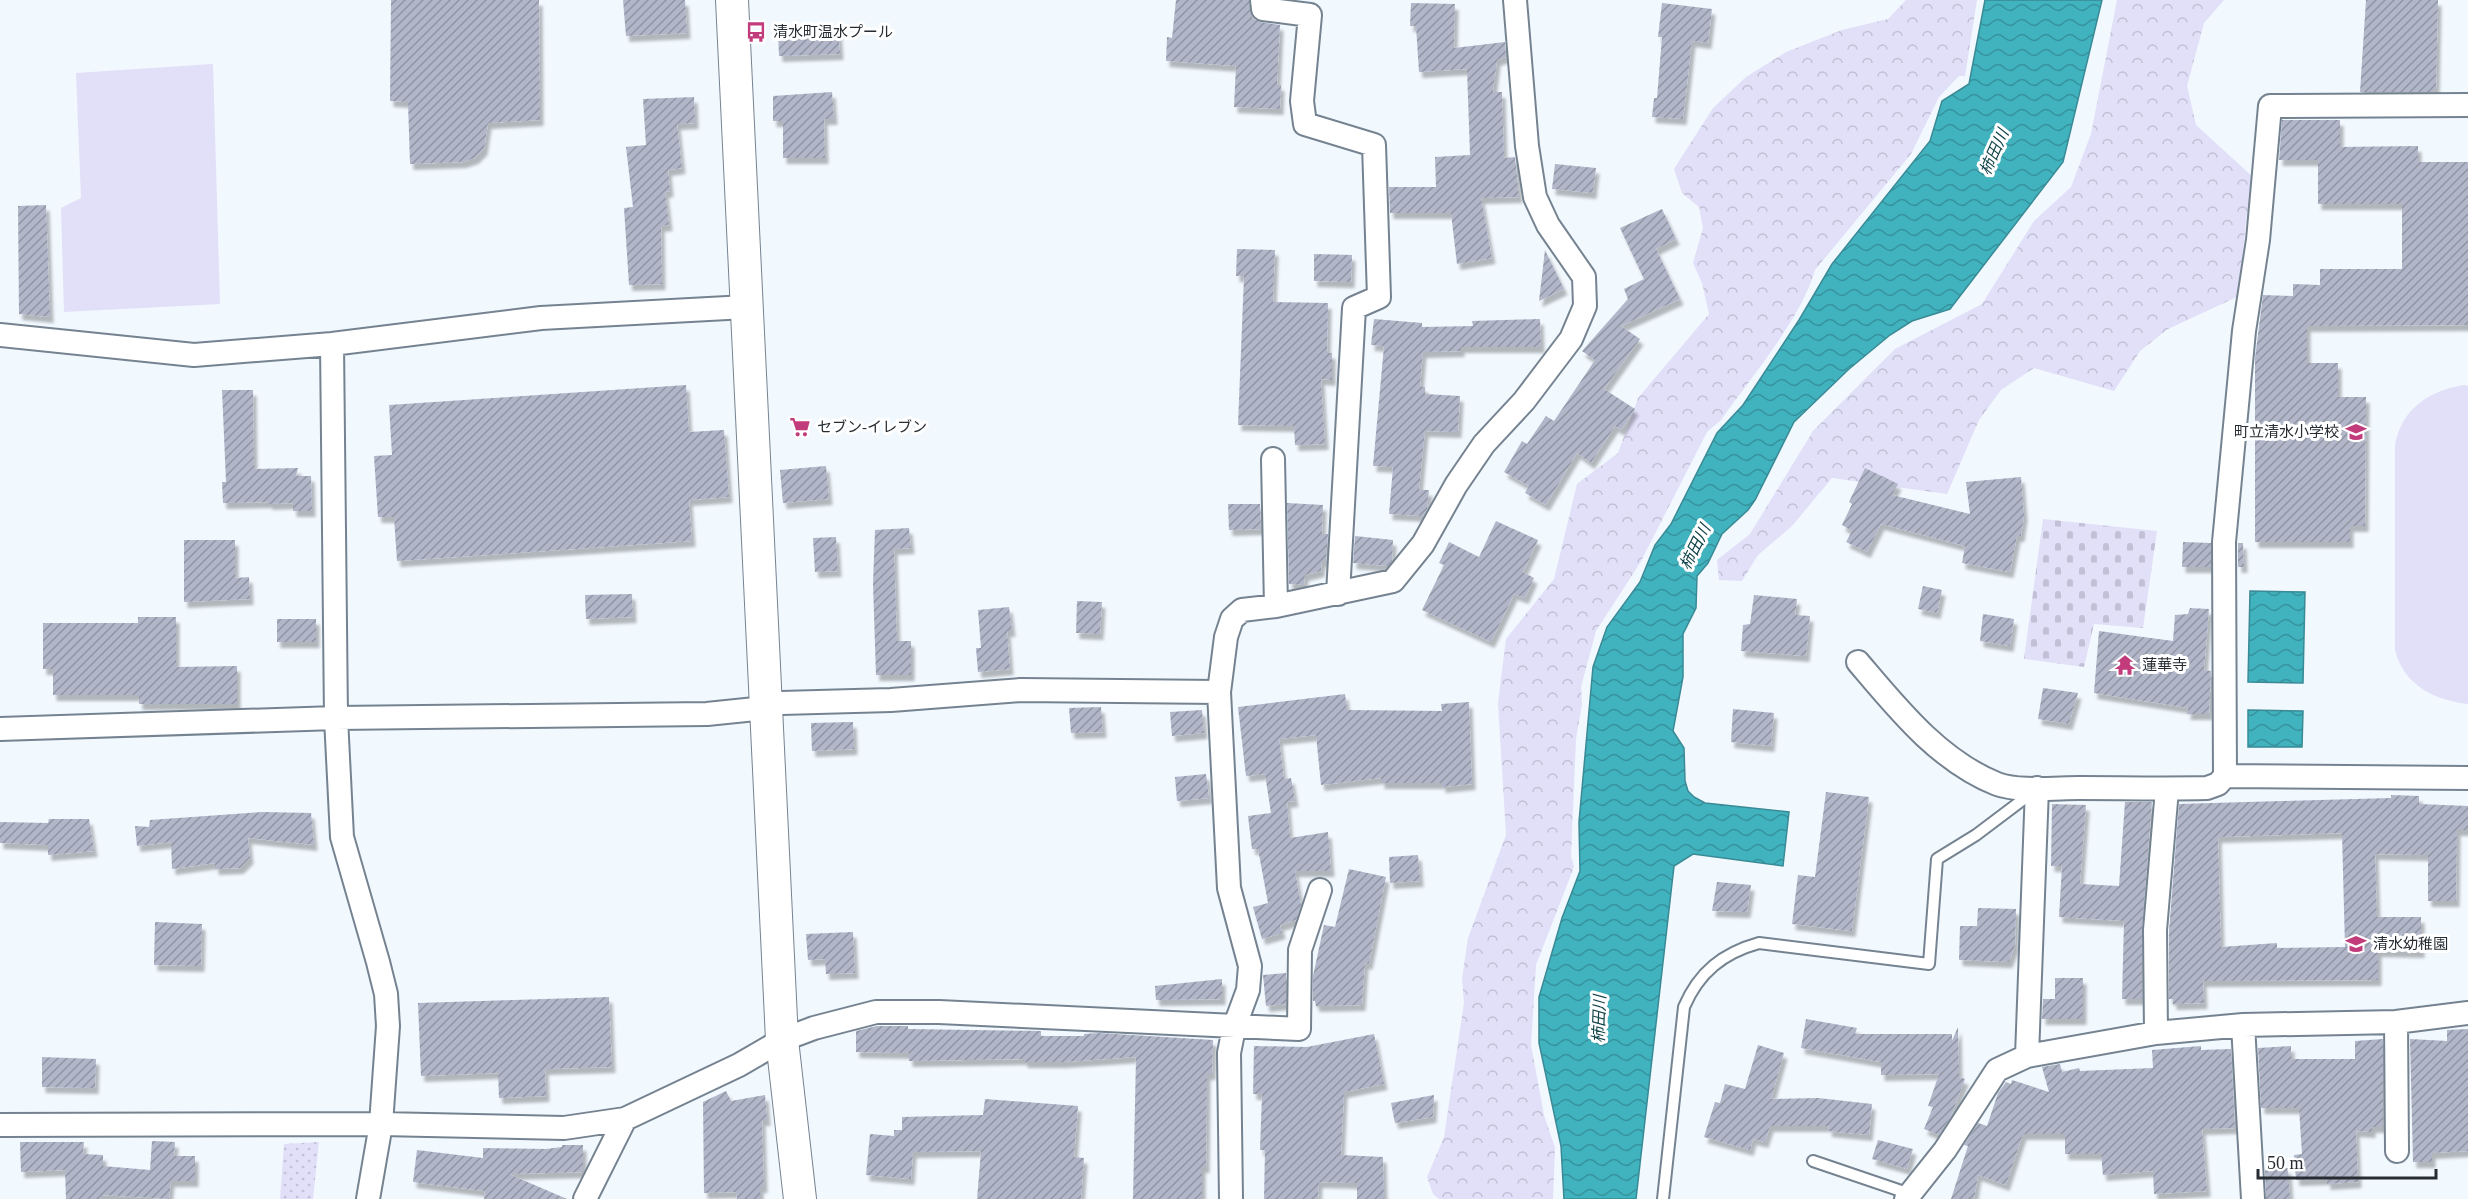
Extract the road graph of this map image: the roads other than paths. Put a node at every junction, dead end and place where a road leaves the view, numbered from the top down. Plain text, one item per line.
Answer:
1 (732, 0) edge
2 (1263, 0) edge
3 (1515, 0) edge
4 (2468, 105) edge
5 (746, 307) junction
6 (0, 335) edge
7 (332, 344) junction
8 (1273, 459) dead end
9 (1338, 594) junction
10 (1276, 606) junction
11 (1857, 662) dead end
12 (1220, 692) junction
13 (765, 708) junction
14 (336, 718) junction
15 (0, 729) edge
16 (2225, 776) junction
17 (2468, 778) edge
18 (2037, 788) junction
19 (2167, 789) junction
20 (1320, 890) dead end
21 (2468, 1013) edge
22 (2396, 1022) junction
23 (2243, 1025) junction
24 (1234, 1028) junction
25 (2156, 1033) junction
26 (782, 1040) junction
27 (2026, 1056) junction
28 (625, 1119) junction
29 (381, 1124) junction
30 (0, 1125) edge
31 (2397, 1151) dead end
32 (1814, 1161) dead end
33 (1908, 1196) edge
34 (368, 1199) edge
35 (585, 1199) edge
36 (800, 1199) edge
37 (1231, 1199) edge
38 (1663, 1199) edge
39 (2253, 1199) edge

1 - 5 street
2 - 9 street
3 - 9 street
4 - 16 street
5 - 7 street
5 - 13 street
6 - 7 street
7 - 14 street
8 - 10 street
9 - 10 street
10 - 12 street
11 - 18 street
12 - 13 street
12 - 24 street
13 - 14 street
13 - 26 street
14 - 15 street
14 - 29 street
16 - 17 street
16 - 19 street
18 - 19 street
18 - 27 street
18 - 38 lane
19 - 25 street
20 - 24 street
21 - 22 street
22 - 23 street
22 - 31 street
23 - 25 street
23 - 39 street
24 - 26 street
24 - 37 street
25 - 27 street
26 - 28 street
26 - 36 street
27 - 33 street
28 - 29 street
28 - 35 street
29 - 30 street
29 - 34 street
32 - 33 lane

